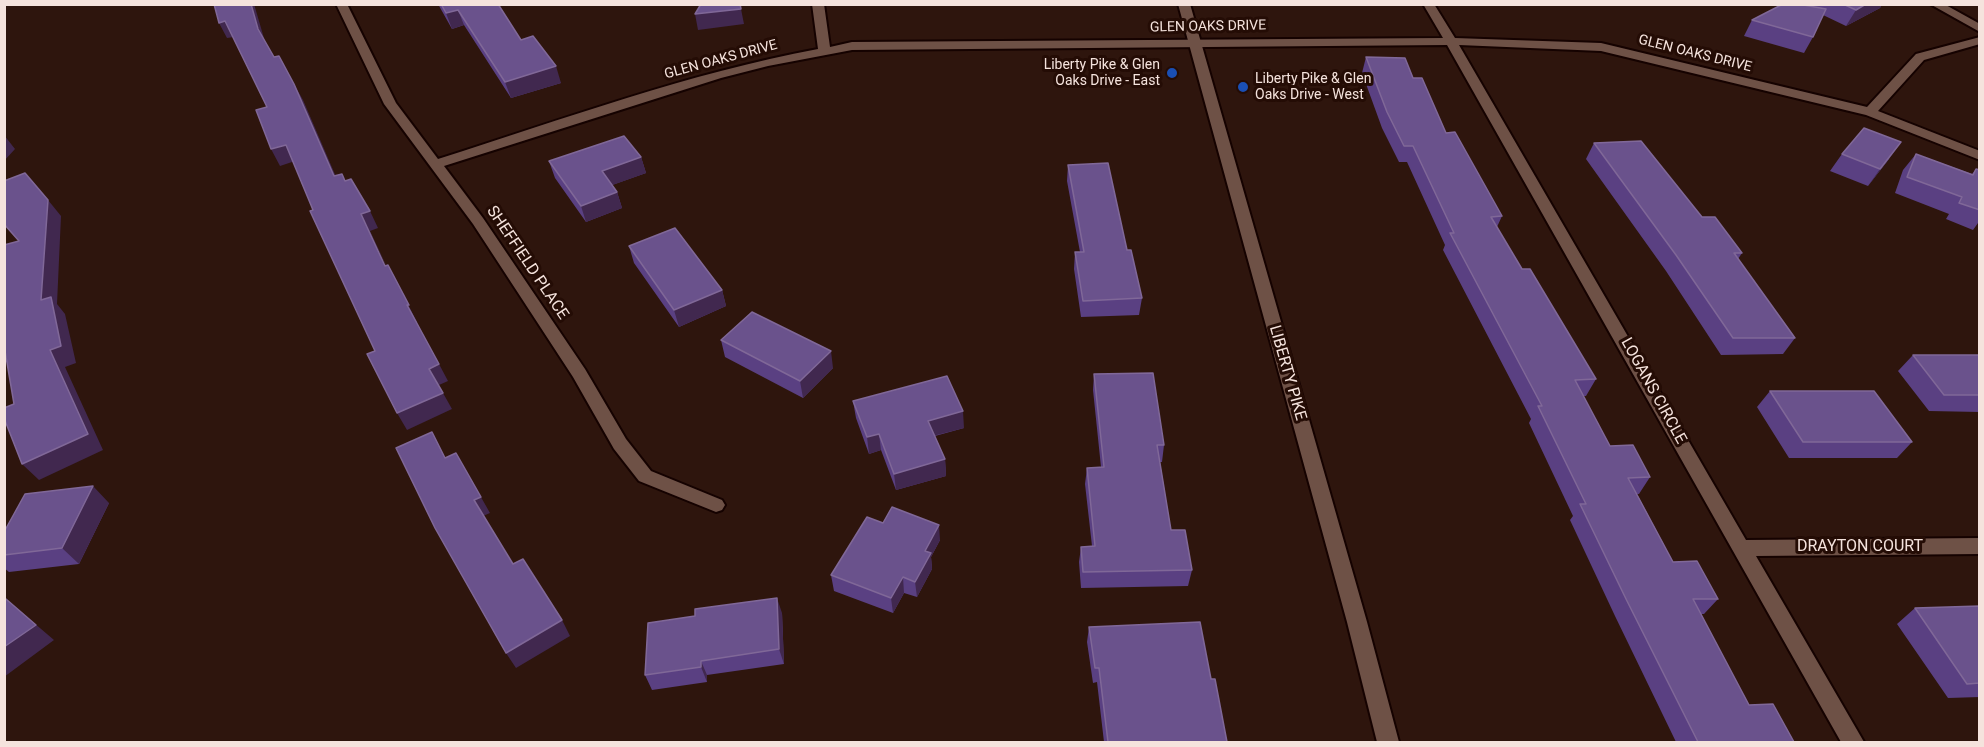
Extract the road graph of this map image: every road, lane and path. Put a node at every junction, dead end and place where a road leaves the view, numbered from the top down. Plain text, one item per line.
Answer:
1 (341, 4) edge
2 (818, 4) edge
3 (1184, 4) edge
4 (1428, 4) edge
5 (1935, 4) edge
6 (1980, 29) edge
7 (1980, 40) edge
8 (1451, 41) junction
9 (1194, 42) junction
10 (824, 50) junction
11 (1870, 112) junction
12 (1980, 156) edge
13 (437, 164) junction
14 (716, 505) dead end
15 (1980, 546) edge
16 (1740, 548) junction
17 (1388, 742) edge
18 (1853, 742) edge

1 - 13 street, SHEFFIELD PLACE
2 - 10 street
3 - 9 street, LIBERTY PIKE
4 - 8 street, LOGANS CIRCLE
5 - 6 street
7 - 11 street
8 - 9 street, GLEN OAKS DRIVE
8 - 11 street, GLEN OAKS DRIVE
8 - 16 street, LOGANS CIRCLE
9 - 10 street, GLEN OAKS DRIVE
9 - 17 street, LIBERTY PIKE
10 - 13 street, GLEN OAKS DRIVE
11 - 12 street, GLEN OAKS DRIVE
13 - 14 street, SHEFFIELD PLACE
15 - 16 street, DRAYTON COURT
16 - 18 street, LOGANS CIRCLE

